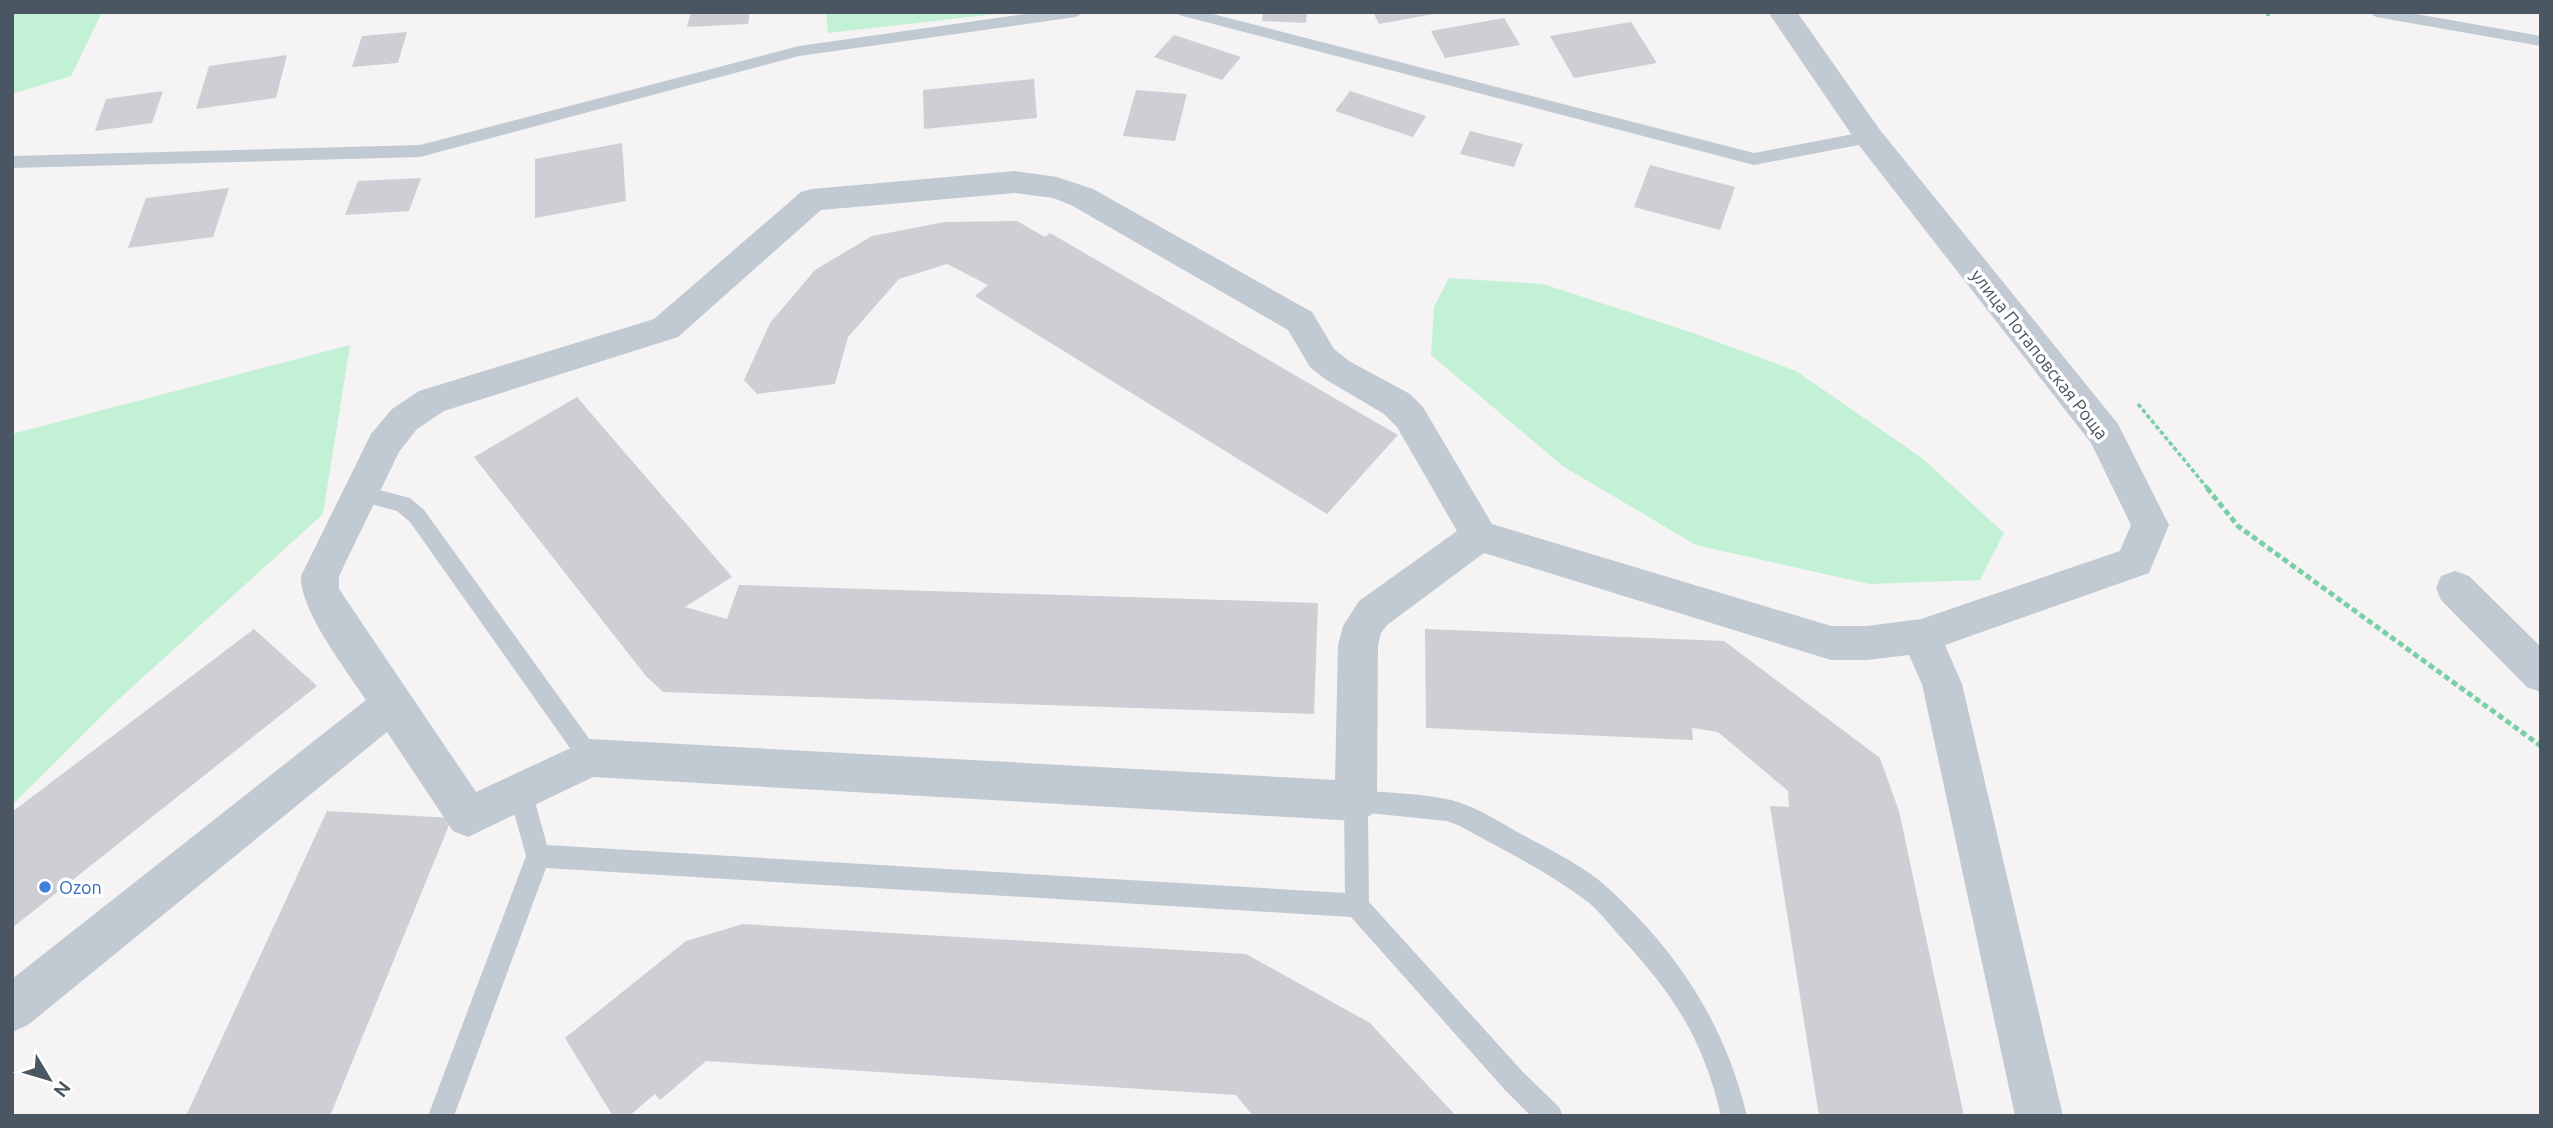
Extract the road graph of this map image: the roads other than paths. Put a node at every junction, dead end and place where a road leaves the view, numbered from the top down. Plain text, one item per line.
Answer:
1 (1076, 12) edge
2 (1185, 12) edge
3 (1782, 12) edge
4 (2375, 12) edge
5 (2541, 41) edge
6 (1869, 137) junction
7 (12, 162) edge
8 (360, 492) junction
9 (1479, 536) junction
10 (2455, 588) dead end
11 (1921, 636) junction
12 (2541, 674) edge
13 (391, 704) junction
14 (590, 758) junction
15 (520, 792) junction
16 (1356, 802) junction
17 (538, 856) junction
18 (1357, 906) junction
19 (12, 1009) edge
20 (442, 1116) edge
21 (1550, 1116) edge
22 (1734, 1116) edge
23 (2039, 1116) edge

1 - 7 lane
2 - 6 lane
3 - 6 street, улица Потаповская Роща
4 - 5 lane
6 - 11 street, улица Потаповская Роща
8 - 9 street
8 - 13 street
8 - 14 lane
9 - 11 street, улица Потаповская Роща
9 - 16 street
10 - 12 street
11 - 23 street
13 - 15 street
13 - 19 street
14 - 15 street
14 - 16 street
15 - 17 lane
16 - 18 lane
16 - 22 lane
17 - 18 lane
17 - 20 lane
18 - 21 lane

